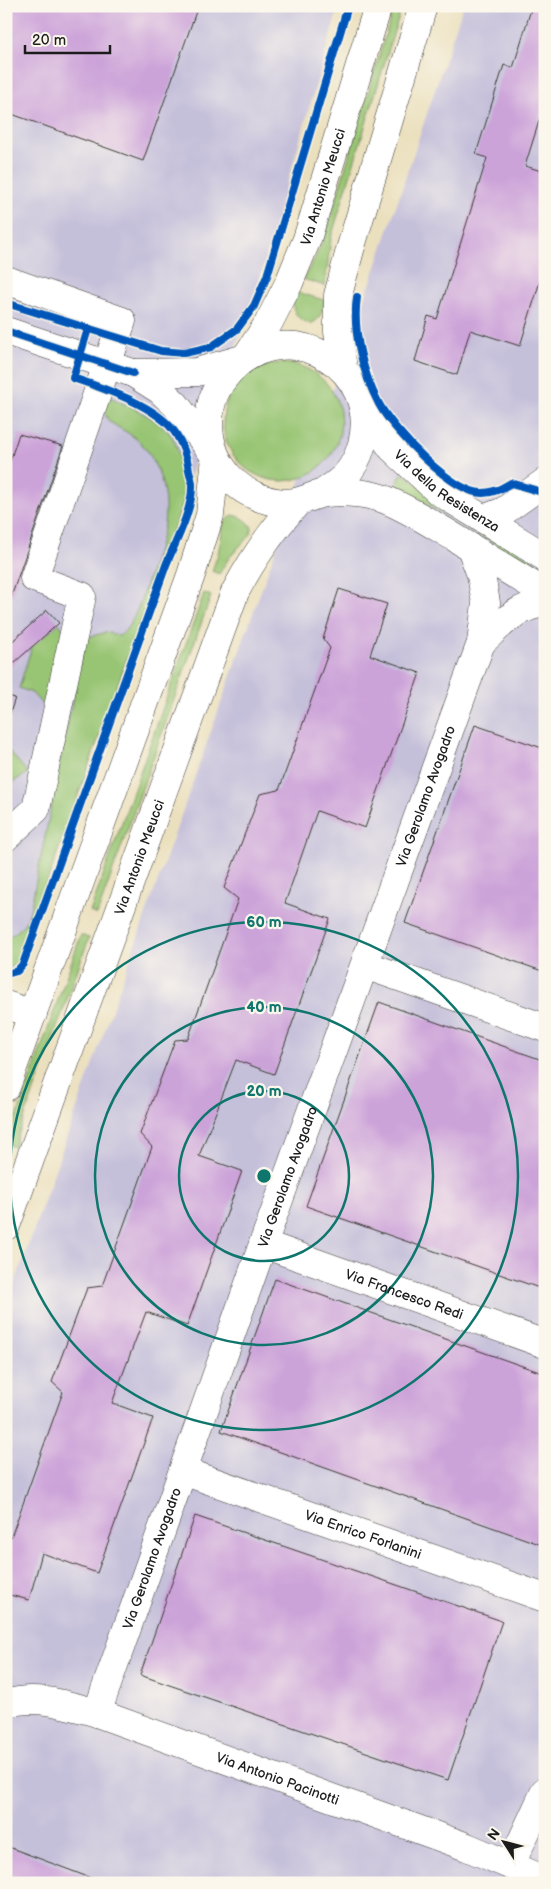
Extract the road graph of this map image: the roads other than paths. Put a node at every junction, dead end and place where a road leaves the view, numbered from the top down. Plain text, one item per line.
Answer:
1 (378, 6) edge
2 (424, 6) edge
3 (6, 280) edge
4 (6, 331) edge
5 (245, 358) junction
6 (106, 364) junction
7 (343, 369) junction
8 (133, 373) junction
9 (364, 409) junction
10 (216, 457) junction
11 (545, 482) edge
12 (324, 493) junction
13 (298, 502) junction
14 (483, 519) junction
15 (471, 548) junction
16 (545, 557) edge
17 (545, 593) edge
18 (545, 603) edge
19 (481, 643) junction
20 (6, 837) edge
21 (365, 965) junction
22 (6, 1005) edge
23 (33, 1014) junction
24 (545, 1028) edge
25 (6, 1087) edge
26 (6, 1226) edge
27 (264, 1244) junction
28 (545, 1344) edge
29 (183, 1472) junction
30 (545, 1598) edge
31 (6, 1684) edge
32 (52, 1701) junction
33 (6, 1704) edge
34 (97, 1713) junction
35 (545, 1791) edge
36 (511, 1864) junction
37 (545, 1880) edge

1 - 5 street, Via Antonio Meucci
2 - 7 street
3 - 6 street
4 - 6 street
5 - 7 street
5 - 8 street
5 - 10 street
6 - 8 street
6 - 20 street
7 - 9 street
8 - 10 street
9 - 12 street
9 - 14 street, Via della Resistenza
10 - 13 street
10 - 23 street
11 - 14 street
12 - 13 street
12 - 15 street
13 - 26 street, Via Antonio Meucci
14 - 16 street, Via della Resistenza
15 - 17 street
15 - 19 street, Via Gerolamo Avogadro
18 - 19 street, Via Gerolamo Avogadro
19 - 21 street, Via Gerolamo Avogadro
21 - 24 street
21 - 27 street, Via Gerolamo Avogadro
22 - 23 street
23 - 25 street
27 - 28 street, Via Francesco Redi
27 - 29 street, Via Gerolamo Avogadro
29 - 30 street, Via Enrico Forlanini
29 - 34 street, Via Gerolamo Avogadro
31 - 32 street
32 - 33 street, Via Antonio Pacinotti
32 - 34 street, Via Antonio Pacinotti
34 - 36 street, Via Antonio Pacinotti
35 - 36 street
36 - 37 street, Via Antonio Pacinotti

